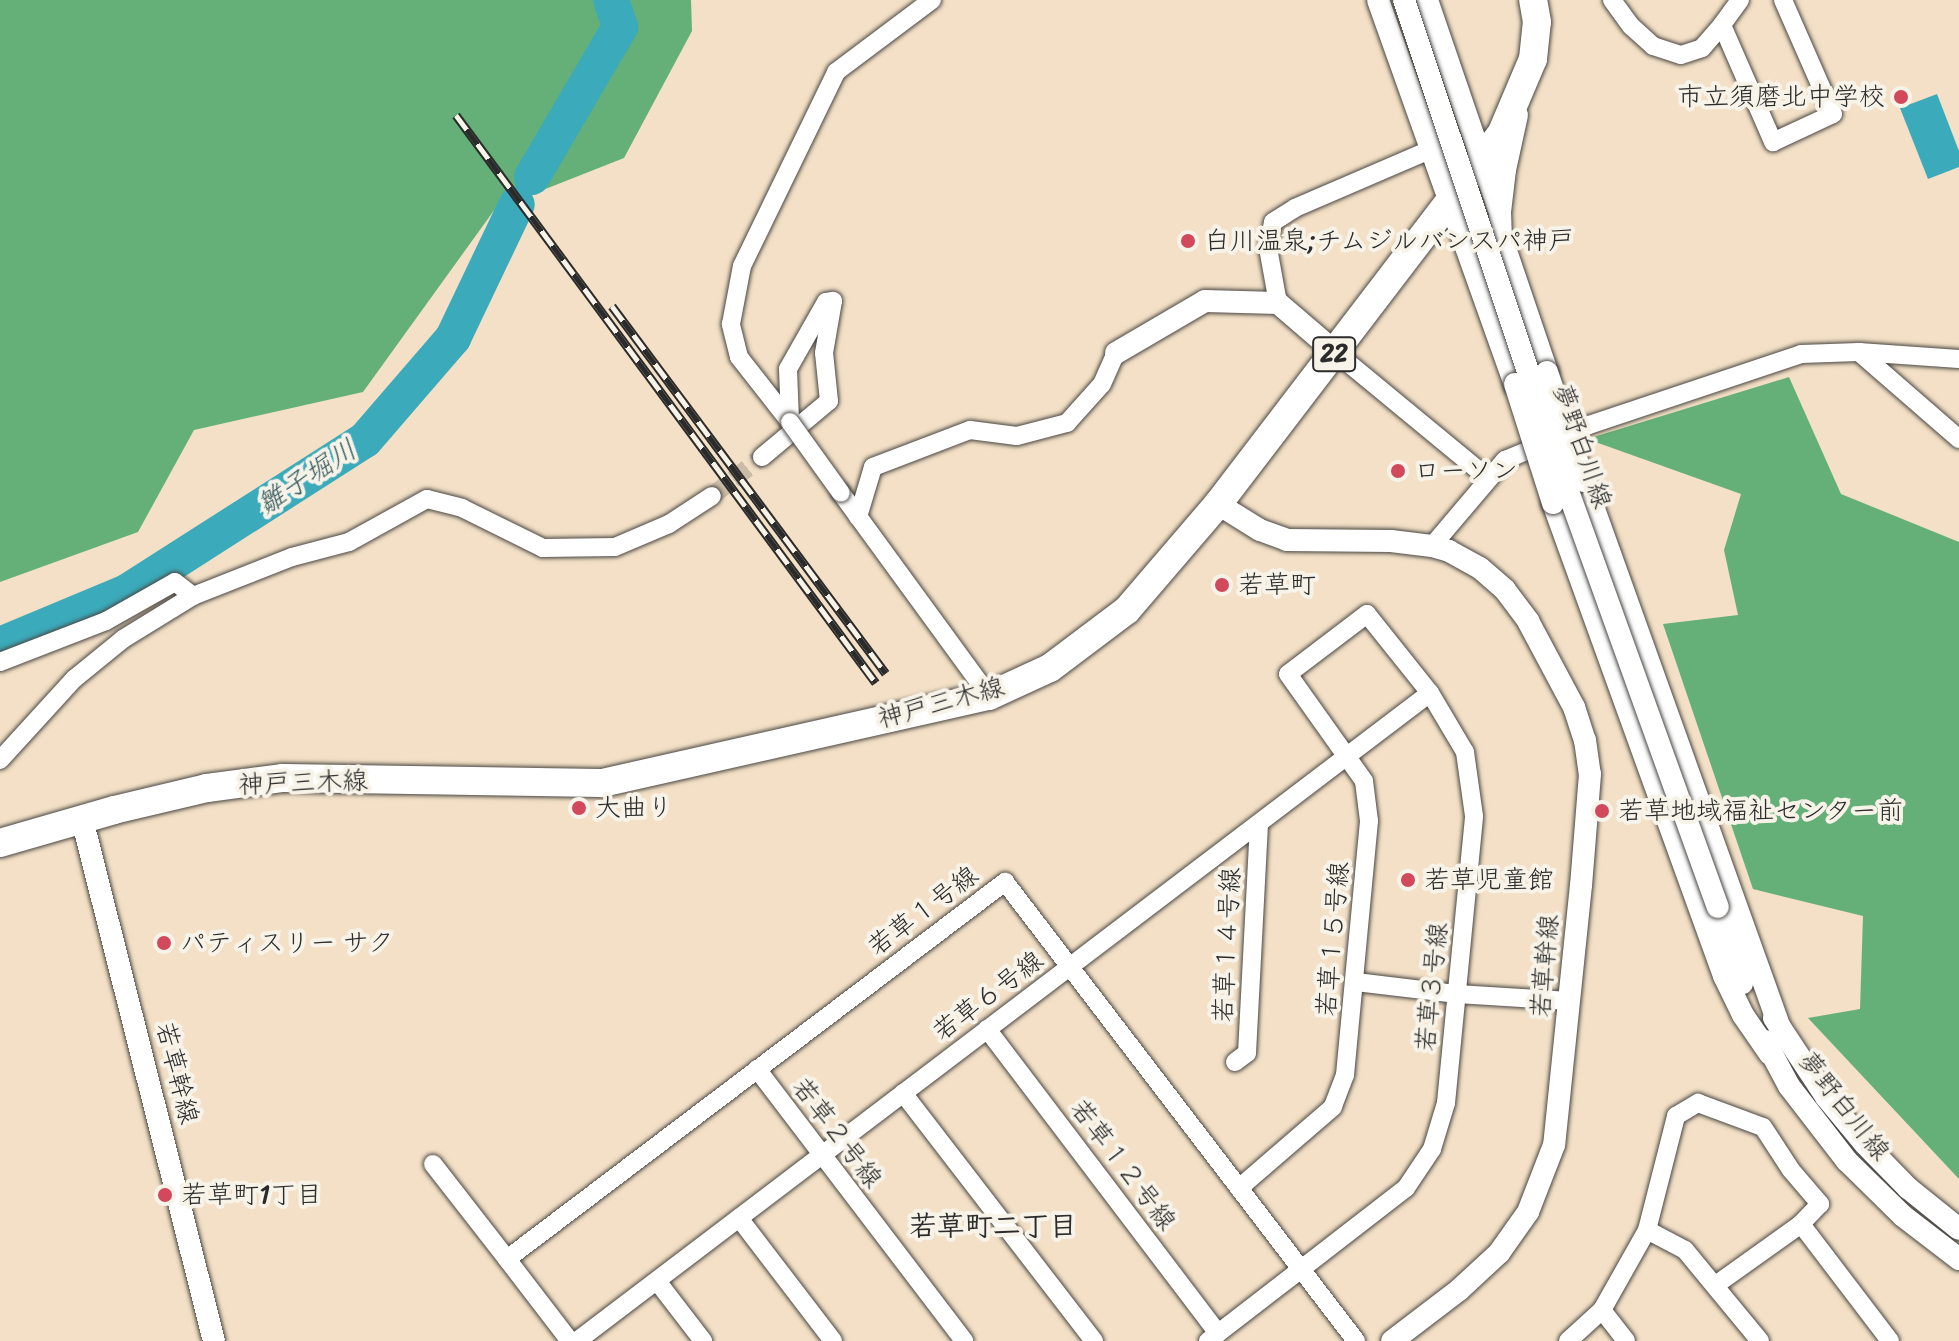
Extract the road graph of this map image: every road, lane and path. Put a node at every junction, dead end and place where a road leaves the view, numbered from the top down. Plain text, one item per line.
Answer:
1 (932, 0) edge
2 (1378, 0) edge
3 (1404, 0) edge
4 (1427, 0) edge
5 (1533, 0) edge
6 (1612, 0) edge
7 (1740, 0) edge
8 (1783, 0) edge
9 (1722, 25) junction
10 (1523, 86) junction
11 (1432, 149) junction
12 (1480, 160) junction
13 (1450, 202) junction
14 (1500, 212) junction
15 (1278, 303) junction
16 (1335, 352) junction
17 (1859, 352) junction
18 (1116, 353) joint
19 (1959, 359) edge
20 (790, 422) junction
21 (1959, 439) edge
22 (762, 457) tunnel mouth
23 (1488, 478) junction
24 (712, 496) tunnel mouth
25 (1218, 504) junction
26 (858, 517) junction
27 (1432, 546) junction
28 (193, 596) junction
29 (0, 662) edge
30 (1288, 674) joint
31 (1430, 693) junction
32 (989, 696) junction
33 (1348, 755) junction
34 (0, 760) edge
35 (82, 819) junction
36 (1259, 824) junction
37 (0, 843) edge
38 (1718, 907) junction
39 (1070, 966) junction
40 (1356, 982) junction
41 (1457, 994) junction
42 (1570, 1001) junction
43 (987, 1029) junction
44 (1781, 1031) junction
45 (1770, 1054) junction
46 (1235, 1062) dead end
47 (757, 1069) junction
48 (903, 1093) junction
49 (821, 1156) junction
50 (433, 1164) dead end
51 (1239, 1188) junction
52 (739, 1218) junction
53 (1801, 1224) junction
54 (1959, 1229) edge
55 (1647, 1230) junction
56 (507, 1259) junction
57 (1959, 1259) edge
58 (1302, 1270) junction
59 (657, 1281) junction
60 (1717, 1284) junction
61 (1602, 1310) junction
62 (1213, 1337) edge
63 (214, 1341) edge
64 (570, 1341) edge
65 (577, 1341) edge
66 (703, 1341) edge
67 (833, 1341) edge
68 (964, 1341) edge
69 (1094, 1341) edge
70 (1356, 1341) edge
71 (1392, 1341) edge
72 (1568, 1341) edge
73 (1626, 1341) edge
74 (1760, 1341) edge
75 (1890, 1341) edge

1 - 20 street
2 - 11 street
3 - 38 street, 夢野白川線, bridge
4 - 12 street
5 - 10 main road, 神戸三木線 / 22
6 - 9 street
7 - 9 street
8 - 9 street
10 - 12 main road, 神戸三木線 / 22
10 - 14 street
11 - 13 street
11 - 15 street
12 - 13 main road, 神戸三木線 / 22
12 - 14 street
13 - 16 main road, 神戸三木線 / 22
13 - 45 street, bridge
14 - 44 street, bridge
15 - 16 street
15 - 18 street
16 - 23 street
16 - 25 main road, 神戸三木線 / 22
17 - 19 street
17 - 21 street
17 - 23 street
18 - 26 street
20 - 22 street
20 - 26 street, bridge
23 - 27 street
24 - 28 street
25 - 27 street, 若草幹線
25 - 32 main road, 神戸三木線 / 22
26 - 32 street
27 - 42 street, 若草幹線
28 - 29 street
28 - 34 street
30 - 31 street, 若草３号線
30 - 33 street, 若草１５号線
31 - 33 street, 若草６号線
31 - 41 street, 若草３号線
32 - 35 main road, 神戸三木線 / 22
33 - 36 street, 若草６号線
33 - 40 street, 若草１５号線
35 - 37 main road, 神戸三木線 / 22
35 - 63 street, 若草幹線
36 - 39 street, 若草６号線
36 - 46 street, 若草１４号線
38 - 44 street, 夢野白川線
38 - 45 street, 夢野白川線
39 - 43 street, 若草６号線
39 - 47 street, 若草１号線
39 - 51 street, 若草１号線
40 - 41 street
40 - 51 street, 若草１５号線
41 - 42 street
41 - 58 street, 若草３号線
42 - 71 street, 若草幹線
43 - 48 street, 若草６号線
43 - 62 street, 若草１２号線
44 - 54 street, 夢野白川線
45 - 57 street, 夢野白川線
47 - 49 street, 若草２号線
47 - 56 street, 若草１号線
48 - 49 street, 若草６号線
48 - 69 street
49 - 52 street, 若草６号線
49 - 68 street, 若草２号線
50 - 56 street
51 - 58 street, 若草１号線
52 - 59 street, 若草６号線
52 - 67 street
53 - 55 street
53 - 60 street
53 - 75 street
55 - 60 street
55 - 61 street
56 - 64 street
58 - 62 street, 若草３号線
58 - 70 street, 若草１号線
59 - 65 street, 若草６号線
59 - 66 street
60 - 74 street
61 - 72 street
61 - 73 street

